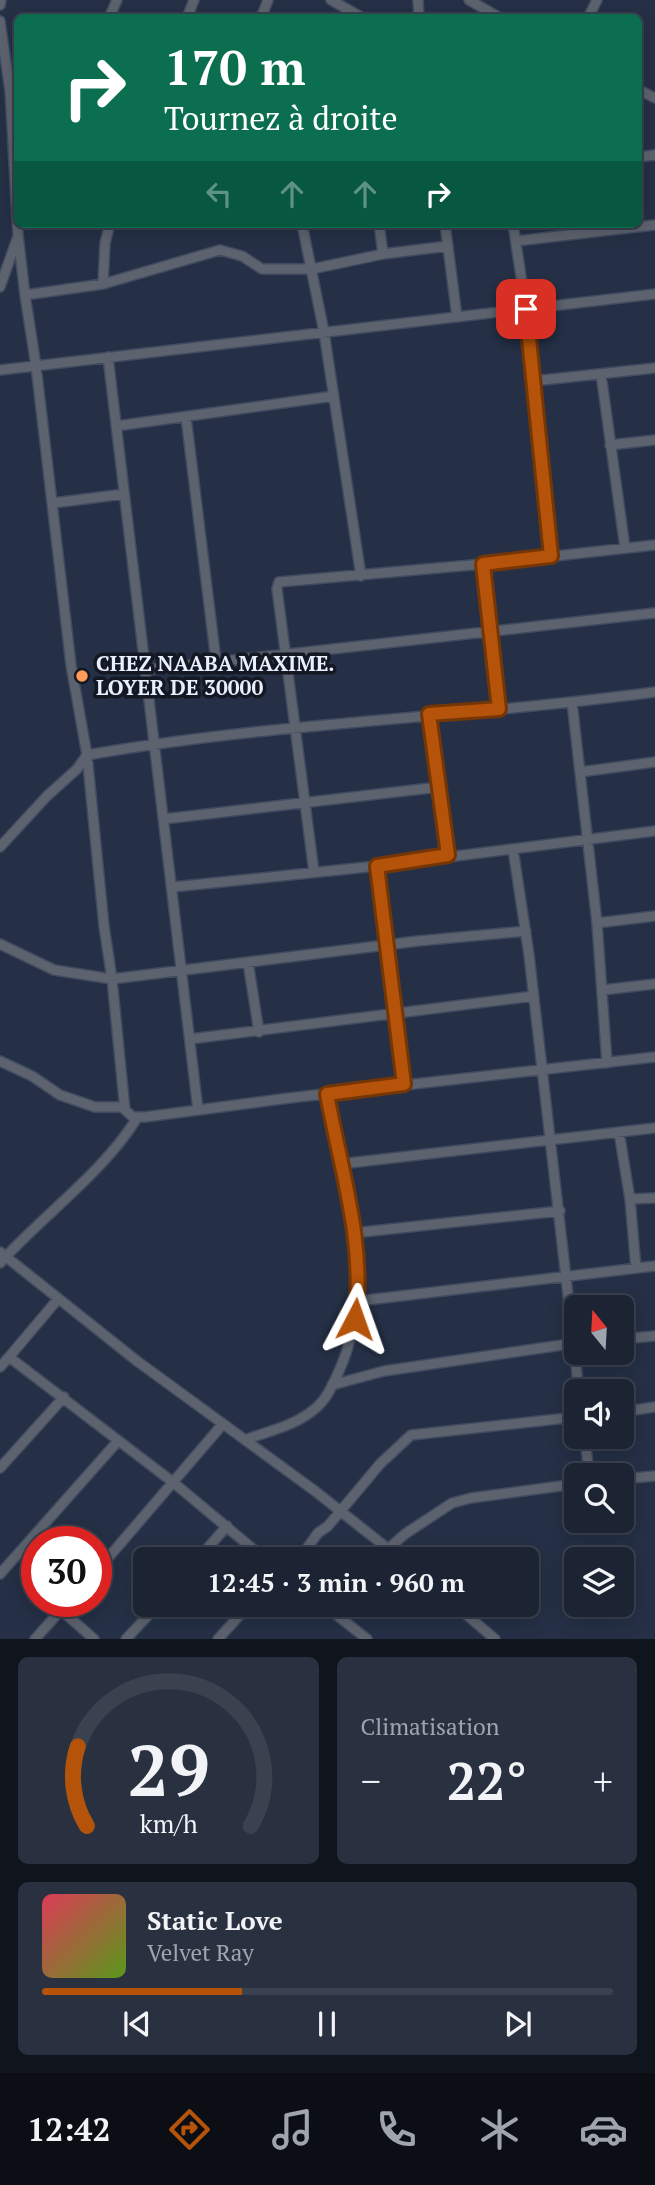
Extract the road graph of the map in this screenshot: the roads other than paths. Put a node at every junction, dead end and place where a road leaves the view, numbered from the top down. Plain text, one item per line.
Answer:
1 (331, 0) edge
2 (469, 0) edge
3 (355, 14) edge
4 (487, 14) edge
5 (0, 21) edge
6 (14, 163) edge
7 (18, 228) edge
8 (21, 228) edge
9 (109, 228) edge
10 (303, 228) edge
11 (380, 228) edge
12 (446, 228) edge
13 (514, 228) edge
14 (629, 228) edge
15 (18, 235) junction
16 (516, 241) junction
17 (448, 246) junction
18 (383, 254) junction
19 (312, 269) junction
20 (103, 284) junction
21 (0, 287) edge
22 (655, 294) edge
23 (25, 295) junction
24 (526, 309) junction
25 (457, 317) junction
26 (324, 332) junction
27 (108, 357) junction
28 (36, 366) junction
29 (655, 368) edge
30 (0, 370) edge
31 (601, 374) junction
32 (533, 381) junction
33 (334, 397) junction
34 (186, 417) junction
35 (116, 426) junction
36 (655, 440) edge
37 (610, 445) junction
38 (124, 494) junction
39 (53, 503) junction
40 (655, 545) edge
41 (625, 548) junction
42 (551, 556) junction
43 (483, 564) junction
44 (361, 576) junction
45 (655, 613) edge
46 (492, 631) junction
47 (285, 654) junction
48 (216, 661) junction
49 (145, 670) junction
50 (655, 692) edge
51 (572, 702) junction
52 (499, 709) junction
53 (429, 714) junction
54 (296, 727) junction
55 (153, 744) junction
56 (87, 755) junction
57 (655, 762) edge
58 (580, 772) junction
59 (439, 787) junction
60 (306, 802) junction
61 (164, 819) junction
62 (655, 831) edge
63 (586, 839) junction
64 (0, 847) edge
65 (513, 849) junction
66 (448, 855) junction
67 (377, 866) junction
68 (314, 872) junction
69 (173, 887) junction
70 (655, 916) edge
71 (597, 923) junction
72 (526, 931) junction
73 (0, 944) edge
74 (387, 945) junction
75 (248, 962) junction
76 (182, 969) junction
77 (112, 979) junction
78 (655, 984) edge
79 (602, 990) junction
80 (534, 996) junction
81 (395, 1014) junction
82 (259, 1032) junction
83 (191, 1039) junction
84 (655, 1057) edge
85 (0, 1061) edge
86 (607, 1063) junction
87 (542, 1069) junction
88 (404, 1084) junction
89 (327, 1094) junction
90 (123, 1107) junction
91 (198, 1110) junction
92 (136, 1118) junction
93 (655, 1128) edge
94 (619, 1132) junction
95 (551, 1140) junction
96 (340, 1164) junction
97 (655, 1198) edge
98 (630, 1199) junction
99 (559, 1211) junction
100 (353, 1233) junction
101 (2, 1257) edge
102 (655, 1266) edge
103 (636, 1268) junction
104 (567, 1277) junction
105 (569, 1295) edge
106 (58, 1299) junction
107 (358, 1301) junction
108 (655, 1336) edge
109 (634, 1338) edge
110 (564, 1345) edge
111 (9, 1357) junction
112 (0, 1367) edge
113 (332, 1385) junction
114 (64, 1397) junction
115 (655, 1407) edge
116 (634, 1410) edge
117 (564, 1418) edge
118 (222, 1425) junction
119 (245, 1440) junction
120 (118, 1441) junction
121 (0, 1468) edge
122 (655, 1475) edge
123 (634, 1477) edge
124 (174, 1483) junction
125 (564, 1486) edge
126 (340, 1511) junction
127 (227, 1526) junction
128 (209, 1547) edge
129 (251, 1547) edge
130 (309, 1547) edge
131 (385, 1547) edge
132 (390, 1547) edge
133 (112, 1554) edge
134 (0, 1574) edge
135 (55, 1617) edge
136 (69, 1617) edge
137 (147, 1617) edge
138 (238, 1617) edge
139 (339, 1617) edge
140 (469, 1617) edge
141 (35, 1639) edge
142 (94, 1639) edge
143 (126, 1639) edge
144 (218, 1639) edge
145 (367, 1639) edge
146 (495, 1639) edge

1 - 3 street
2 - 4 street
5 - 6 street
7 - 15 street
8 - 15 street
9 - 20 street
10 - 19 street
11 - 18 street
12 - 17 street
13 - 16 street
14 - 16 street
15 - 21 street
15 - 23 street
16 - 24 street
17 - 18 street
17 - 25 street
18 - 19 street
19 - 20 street
19 - 26 street
20 - 23 street
22 - 24 street
23 - 28 street
24 - 25 street
24 - 32 street
25 - 26 street
26 - 27 street
26 - 33 street
27 - 28 street
27 - 35 street
28 - 30 street
28 - 39 street
29 - 31 street
31 - 32 street
31 - 37 street
32 - 42 street
33 - 34 street
33 - 44 street
34 - 35 street
34 - 48 street
35 - 38 street
36 - 37 street
37 - 41 street
38 - 39 street
38 - 49 street
39 - 56 street
40 - 41 street
41 - 42 street
42 - 43 street
43 - 44 street
43 - 46 street
44 - 47 street
45 - 46 street
46 - 47 street
46 - 52 street
47 - 48 street
47 - 54 street
48 - 49 street
49 - 55 street
50 - 51 street
51 - 52 street
51 - 58 street
52 - 53 street
53 - 54 street
53 - 59 street
54 - 55 street
54 - 60 street
55 - 56 street
55 - 61 street
56 - 64 street
56 - 77 street
57 - 58 street
58 - 63 street
59 - 60 street
59 - 66 street
60 - 61 street
60 - 68 street
61 - 69 street
62 - 63 street
63 - 65 street
63 - 71 street
65 - 66 street
65 - 72 street
66 - 67 street
67 - 68 street
67 - 74 street
68 - 69 street
69 - 76 street
70 - 71 street
71 - 79 street
72 - 74 street
72 - 80 street
73 - 77 street
74 - 75 street
74 - 81 street
75 - 76 street
75 - 82 street
76 - 77 street
76 - 83 street
77 - 90 street
78 - 79 street
79 - 86 street
80 - 81 street
80 - 87 street
81 - 82 street
81 - 88 street
82 - 83 street
83 - 91 street
84 - 86 street
85 - 90 street
86 - 87 street
87 - 88 street
87 - 95 street
88 - 89 street
89 - 91 street
89 - 96 street
90 - 92 street
91 - 92 street
92 - 101 street
93 - 94 street
94 - 95 street
94 - 98 street
95 - 96 street
95 - 99 street
96 - 100 street
97 - 98 street
98 - 103 street
99 - 100 street
99 - 104 street
100 - 107 street
101 - 106 street
102 - 103 street
103 - 104 street
104 - 105 street
104 - 107 street
106 - 111 street
106 - 118 street
107 - 113 street
108 - 109 street
110 - 113 street
111 - 112 street
111 - 114 street
113 - 119 street
114 - 120 street
114 - 121 street
115 - 116 street
117 - 126 street
118 - 119 street
118 - 124 street
119 - 126 street
120 - 124 street
120 - 134 street
122 - 123 street
124 - 127 street
124 - 133 street
125 - 132 street
126 - 130 street
126 - 131 street
127 - 128 street
127 - 129 street
135 - 141 street
136 - 142 street
137 - 143 street
138 - 144 street
139 - 145 street
140 - 146 street

